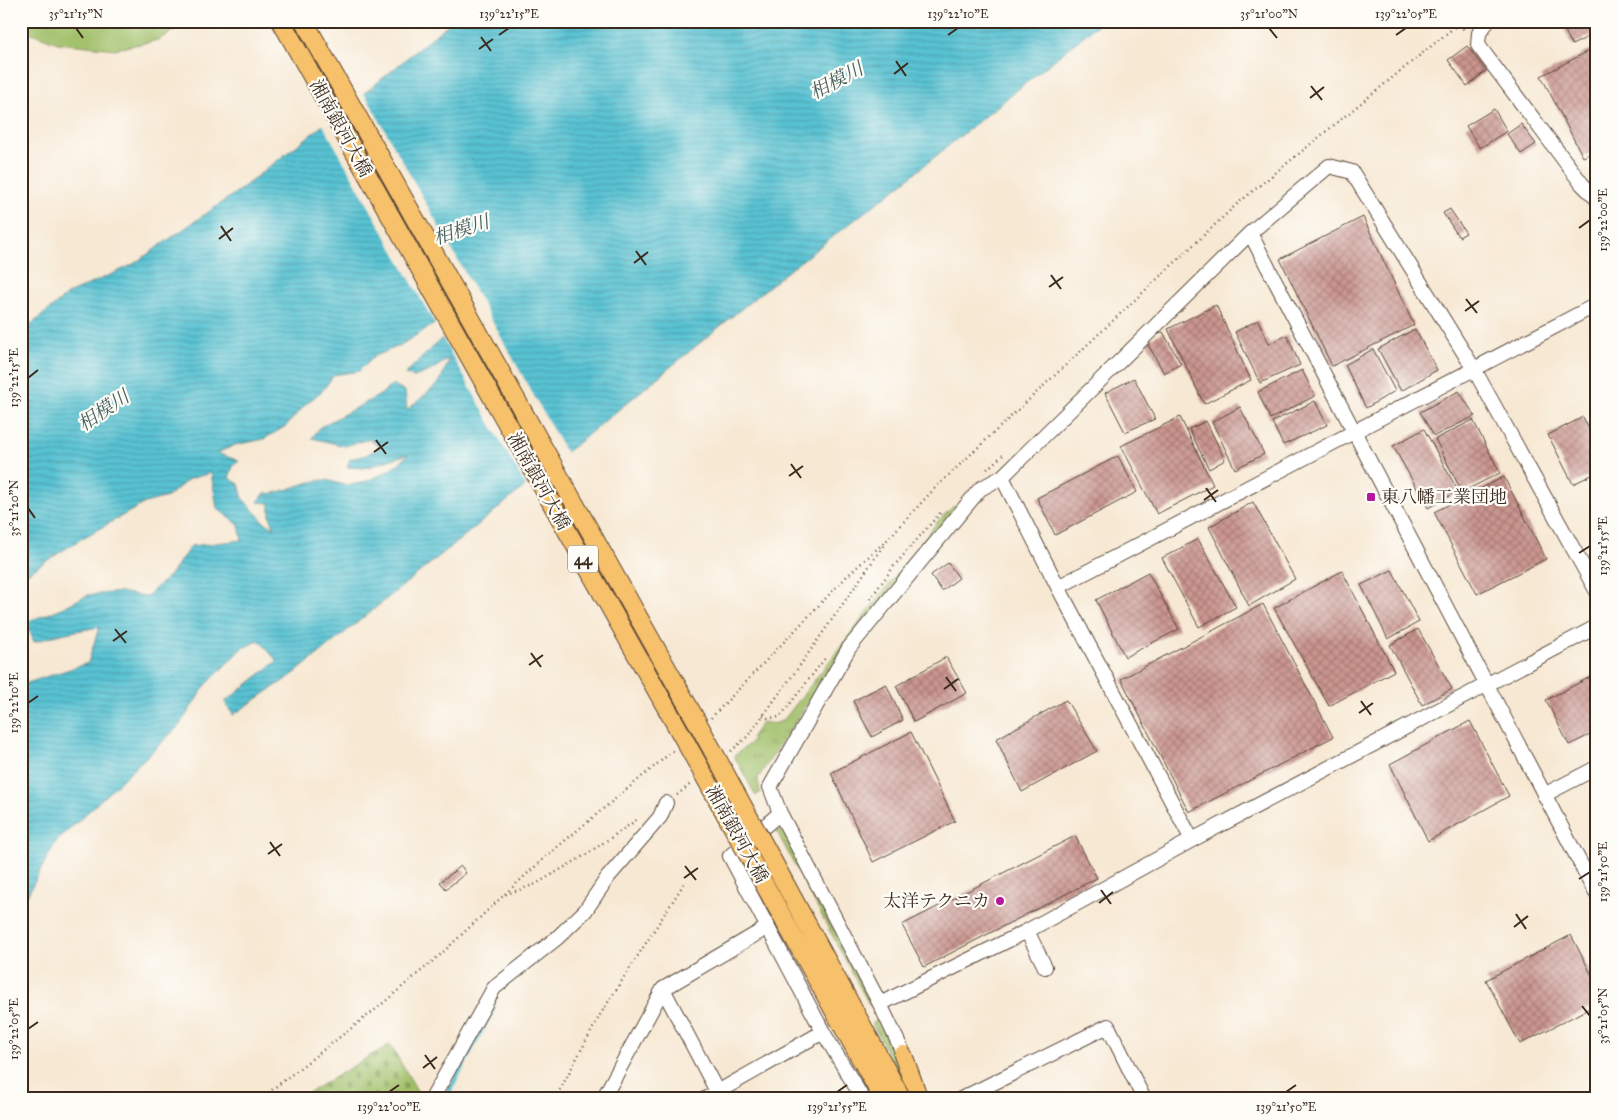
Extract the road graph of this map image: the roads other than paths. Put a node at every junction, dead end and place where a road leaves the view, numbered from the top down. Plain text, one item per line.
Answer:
1 (281, 21) edge
2 (304, 21) edge
3 (1488, 21) edge
4 (1596, 198) edge
5 (1250, 233) junction
6 (1596, 305) edge
7 (1474, 369) junction
8 (1354, 432) junction
9 (1002, 477) junction
10 (1058, 587) junction
11 (1596, 590) edge
12 (1596, 627) edge
13 (1486, 685) junction
14 (1596, 768) edge
15 (1544, 795) junction
16 (666, 803) road end
17 (780, 812) junction
18 (1192, 840) junction
19 (1596, 894) edge
20 (768, 927) junction
21 (1026, 931) junction
22 (1045, 967) dead end
23 (663, 989) junction
24 (880, 1004) junction
25 (823, 1032) junction
26 (903, 1055) junction
27 (714, 1097) edge
28 (432, 1099) edge
29 (607, 1099) edge
30 (862, 1099) edge
31 (883, 1099) edge
32 (902, 1099) edge
33 (919, 1099) edge
34 (928, 1099) edge
35 (960, 1099) edge
36 (1144, 1099) edge

1 - 31 main road, 湘南銀河大橋 / 44, bridge
2 - 32 main road, 湘南銀河大橋 / 44, bridge
3 - 4 street
5 - 7 street
5 - 8 street
5 - 9 street
6 - 7 street
7 - 8 street
7 - 11 street
8 - 10 street
8 - 13 street
9 - 10 street
9 - 17 street
10 - 18 street
12 - 13 street
13 - 15 street
13 - 18 street
14 - 15 street
15 - 19 street
16 - 28 street
17 - 20 street
17 - 24 street
18 - 21 street
20 - 23 street
20 - 25 street
21 - 22 street
21 - 24 street
23 - 27 street
23 - 29 street
24 - 26 street
25 - 27 street
25 - 30 street
26 - 33 main road
26 - 34 street
35 - 36 street

